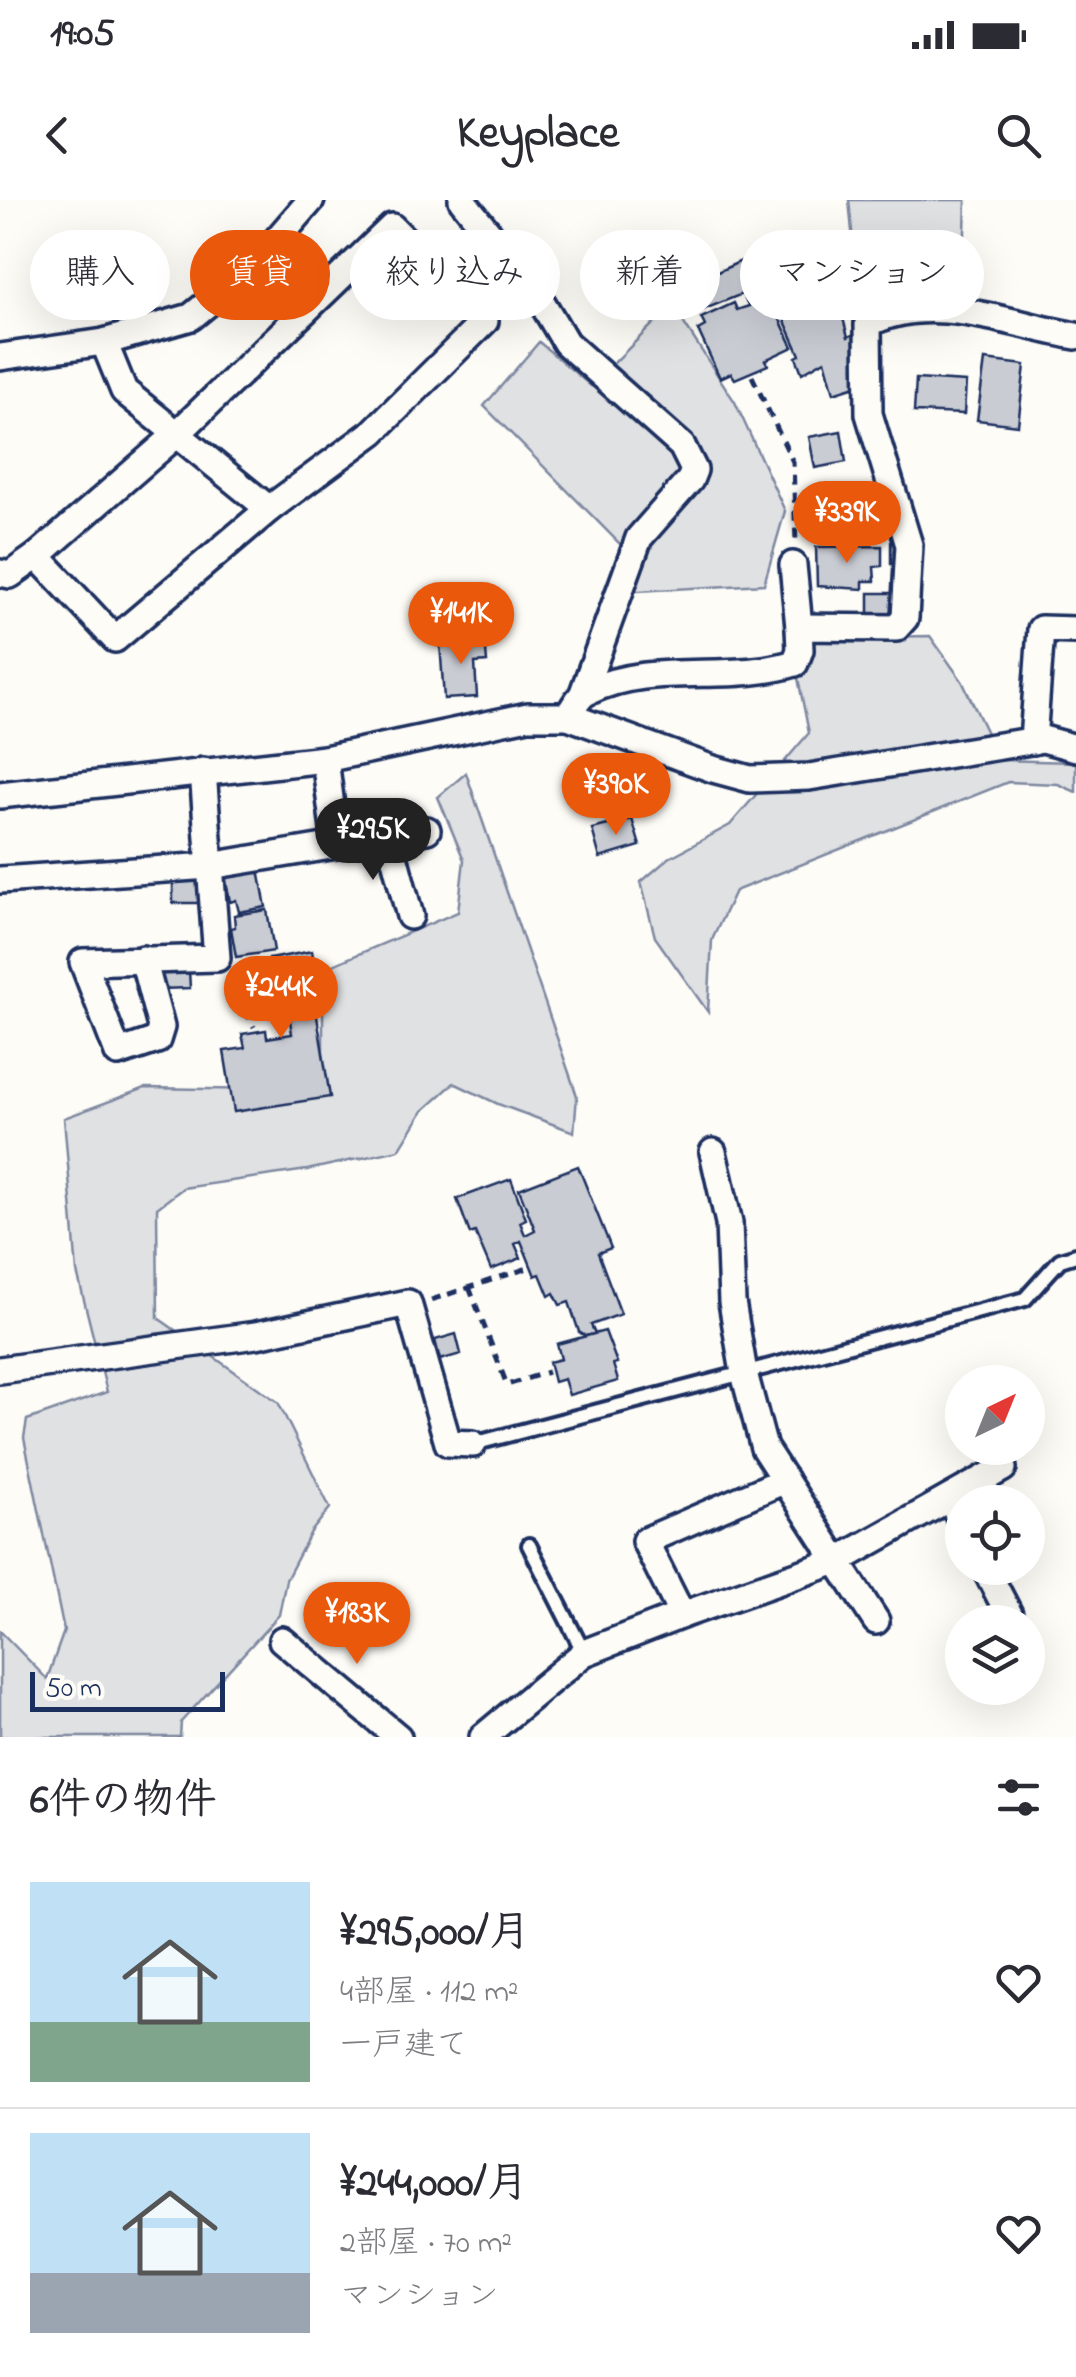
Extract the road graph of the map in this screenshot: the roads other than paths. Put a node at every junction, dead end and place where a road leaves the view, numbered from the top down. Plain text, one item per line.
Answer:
1 (312, 200) edge
2 (462, 200) edge
3 (1076, 336) edge
4 (104, 342) junction
5 (0, 357) edge
6 (177, 434) junction
7 (270, 509) junction
8 (37, 556) junction
9 (793, 565) road end
10 (0, 573) edge
11 (799, 627) junction
12 (1076, 630) edge
13 (583, 693) junction
14 (568, 716) junction
15 (1033, 741) junction
16 (1076, 748) edge
17 (325, 759) junction
18 (202, 771) junction
19 (0, 795) edge
20 (427, 830) dead end
21 (389, 837) junction
22 (336, 846) junction
23 (210, 866) junction
24 (0, 880) edge
25 (410, 916) dead end
26 (143, 959) dead end
27 (714, 1152) dead end
28 (1076, 1255) edge
29 (0, 1370) edge
30 (744, 1372) junction
31 (472, 1444) joint
32 (1003, 1468) dead end
33 (784, 1480) junction
34 (973, 1485) edge
35 (945, 1501) edge
36 (529, 1546) dead end
37 (837, 1561) junction
38 (682, 1615) junction
39 (876, 1621) dead end
40 (282, 1640) dead end
41 (584, 1654) junction
42 (398, 1737) edge
43 (483, 1737) edge

1 - 4 street
2 - 13 street
3 - 11 street
4 - 5 street
4 - 6 street
6 - 7 street
6 - 7 street
6 - 8 street
7 - 8 street
8 - 10 street
9 - 11 street
11 - 13 street
12 - 15 street
13 - 14 street
14 - 15 street
14 - 17 street
15 - 16 street
17 - 18 street
17 - 22 street
18 - 19 street
18 - 23 street
20 - 21 street
21 - 22 street
21 - 25 street
22 - 23 street
23 - 24 street
23 - 26 street
27 - 30 street
28 - 30 lane
29 - 31 street
30 - 31 lane
30 - 33 street
32 - 34 street
33 - 37 street
33 - 38 street
35 - 37 street
36 - 41 lane
37 - 38 street
37 - 39 street
38 - 41 street
40 - 42 street
41 - 43 street

